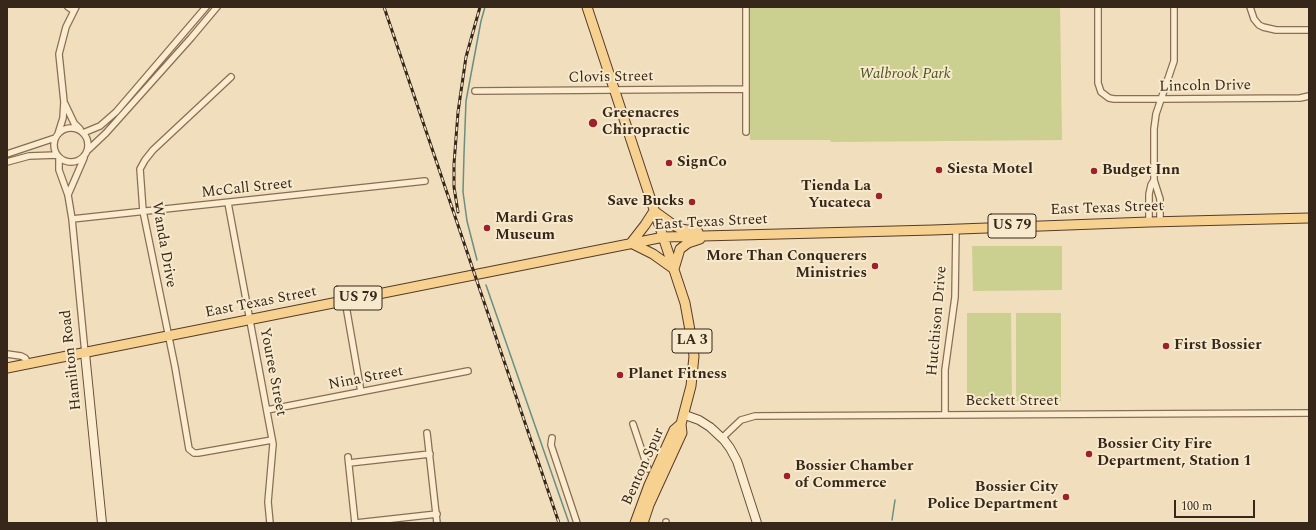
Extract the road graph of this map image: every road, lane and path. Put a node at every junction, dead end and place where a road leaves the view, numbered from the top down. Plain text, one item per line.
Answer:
1 (68, 7) edge
2 (206, 7) edge
3 (217, 7) edge
4 (587, 7) edge
5 (746, 7) edge
6 (1098, 7) edge
7 (1174, 7) edge
8 (1250, 7) edge
9 (75, 9) edge
10 (1309, 30) edge
11 (231, 78) dead end
12 (614, 89) junction
13 (746, 89) junction
14 (475, 91) dead end
15 (1309, 96) edge
16 (1161, 99) junction
17 (64, 102) junction
18 (82, 132) junction
19 (746, 132) dead end
20 (56, 136) junction
21 (88, 150) junction
22 (7, 154) edge
23 (85, 156) junction
24 (58, 157) junction
25 (7, 162) edge
26 (1154, 180) junction
27 (425, 181) dead end
28 (68, 195) junction
29 (228, 203) junction
30 (143, 211) junction
31 (654, 211) junction
32 (72, 218) junction
33 (1309, 218) edge
34 (1149, 222) junction
35 (1160, 222) junction
36 (956, 229) junction
37 (715, 235) junction
38 (664, 237) junction
39 (631, 243) junction
40 (674, 268) junction
41 (345, 300) junction
42 (249, 320) junction
43 (168, 336) junction
44 (85, 352) junction
45 (7, 354) edge
46 (29, 364) junction
47 (7, 368) edge
48 (468, 371) dead end
49 (361, 392) junction
50 (268, 410) junction
51 (1309, 413) edge
52 (945, 415) junction
53 (683, 419) junction
54 (633, 424) dead end
55 (427, 434) dead end
56 (552, 438) dead end
57 (722, 438) junction
58 (272, 440) junction
59 (430, 454) junction
60 (648, 468) dead end
61 (437, 514) junction
62 (102, 523) edge
63 (270, 523) edge
64 (355, 523) edge
65 (437, 523) edge
66 (577, 523) edge
67 (635, 523) edge
68 (643, 523) edge
69 (757, 523) edge

1 - 9 street
2 - 18 street
3 - 21 street
4 - 12 main road, LA 3
5 - 13 street
6 - 16 street, Lincoln Drive
7 - 16 street
8 - 10 street
9 - 17 street
11 - 30 street, Wanda Drive
12 - 13 street, Clovis Street
12 - 14 street, Clovis Street
12 - 31 main road, LA 3
13 - 19 street
15 - 16 street, Lincoln Drive
16 - 26 street
17 - 18 street
17 - 20 street
18 - 20 street
18 - 21 street
20 - 22 street
20 - 24 street
21 - 23 street
23 - 24 street
23 - 28 street
24 - 25 street
24 - 28 street, Hamilton Road
26 - 34 street
26 - 35 street
27 - 29 street, McCall Street
28 - 32 street, Hamilton Road
29 - 30 street, McCall Street
29 - 42 street, Youree Street
30 - 32 street, McCall Street
30 - 43 street, Wanda Drive
31 - 37 main road
31 - 38 main road, LA 3
31 - 39 main road
32 - 44 street, Hamilton Road
33 - 35 main road, East Texas Street / US 79
34 - 35 main road, East Texas Street / US 79
34 - 36 main road, East Texas Street / US 79
36 - 37 main road, East Texas Street / US 79
36 - 52 street, Hutchison Drive
37 - 38 main road, East Texas Street / US 79
37 - 40 main road
38 - 39 main road, East Texas Street / US 79
38 - 40 main road, LA 3
39 - 40 main road
39 - 41 main road, East Texas Street / US 79
40 - 53 main road, LA 3
41 - 42 main road, East Texas Street / US 79
41 - 49 street
42 - 43 main road, East Texas Street / US 79
42 - 50 street, Youree Street
43 - 44 main road, East Texas Street / US 79
43 - 58 street, Wanda Drive
44 - 46 main road, East Texas Street / US 79
44 - 62 street, Hamilton Road
45 - 46 street
46 - 47 main road, East Texas Street / US 79
48 - 49 street, Nina Street
49 - 50 street, Nina Street
50 - 58 street, Youree Street
51 - 52 street, Beckett Street
52 - 57 street, Beckett Street
53 - 57 street
53 - 67 main road, Benton Spur / LA 3
53 - 68 main road, Benton Spur / LA 3
54 - 60 street
55 - 59 street
56 - 66 street
57 - 69 street
58 - 63 street, Youree Street
59 - 61 street
59 - 64 street
61 - 64 street
61 - 65 street

